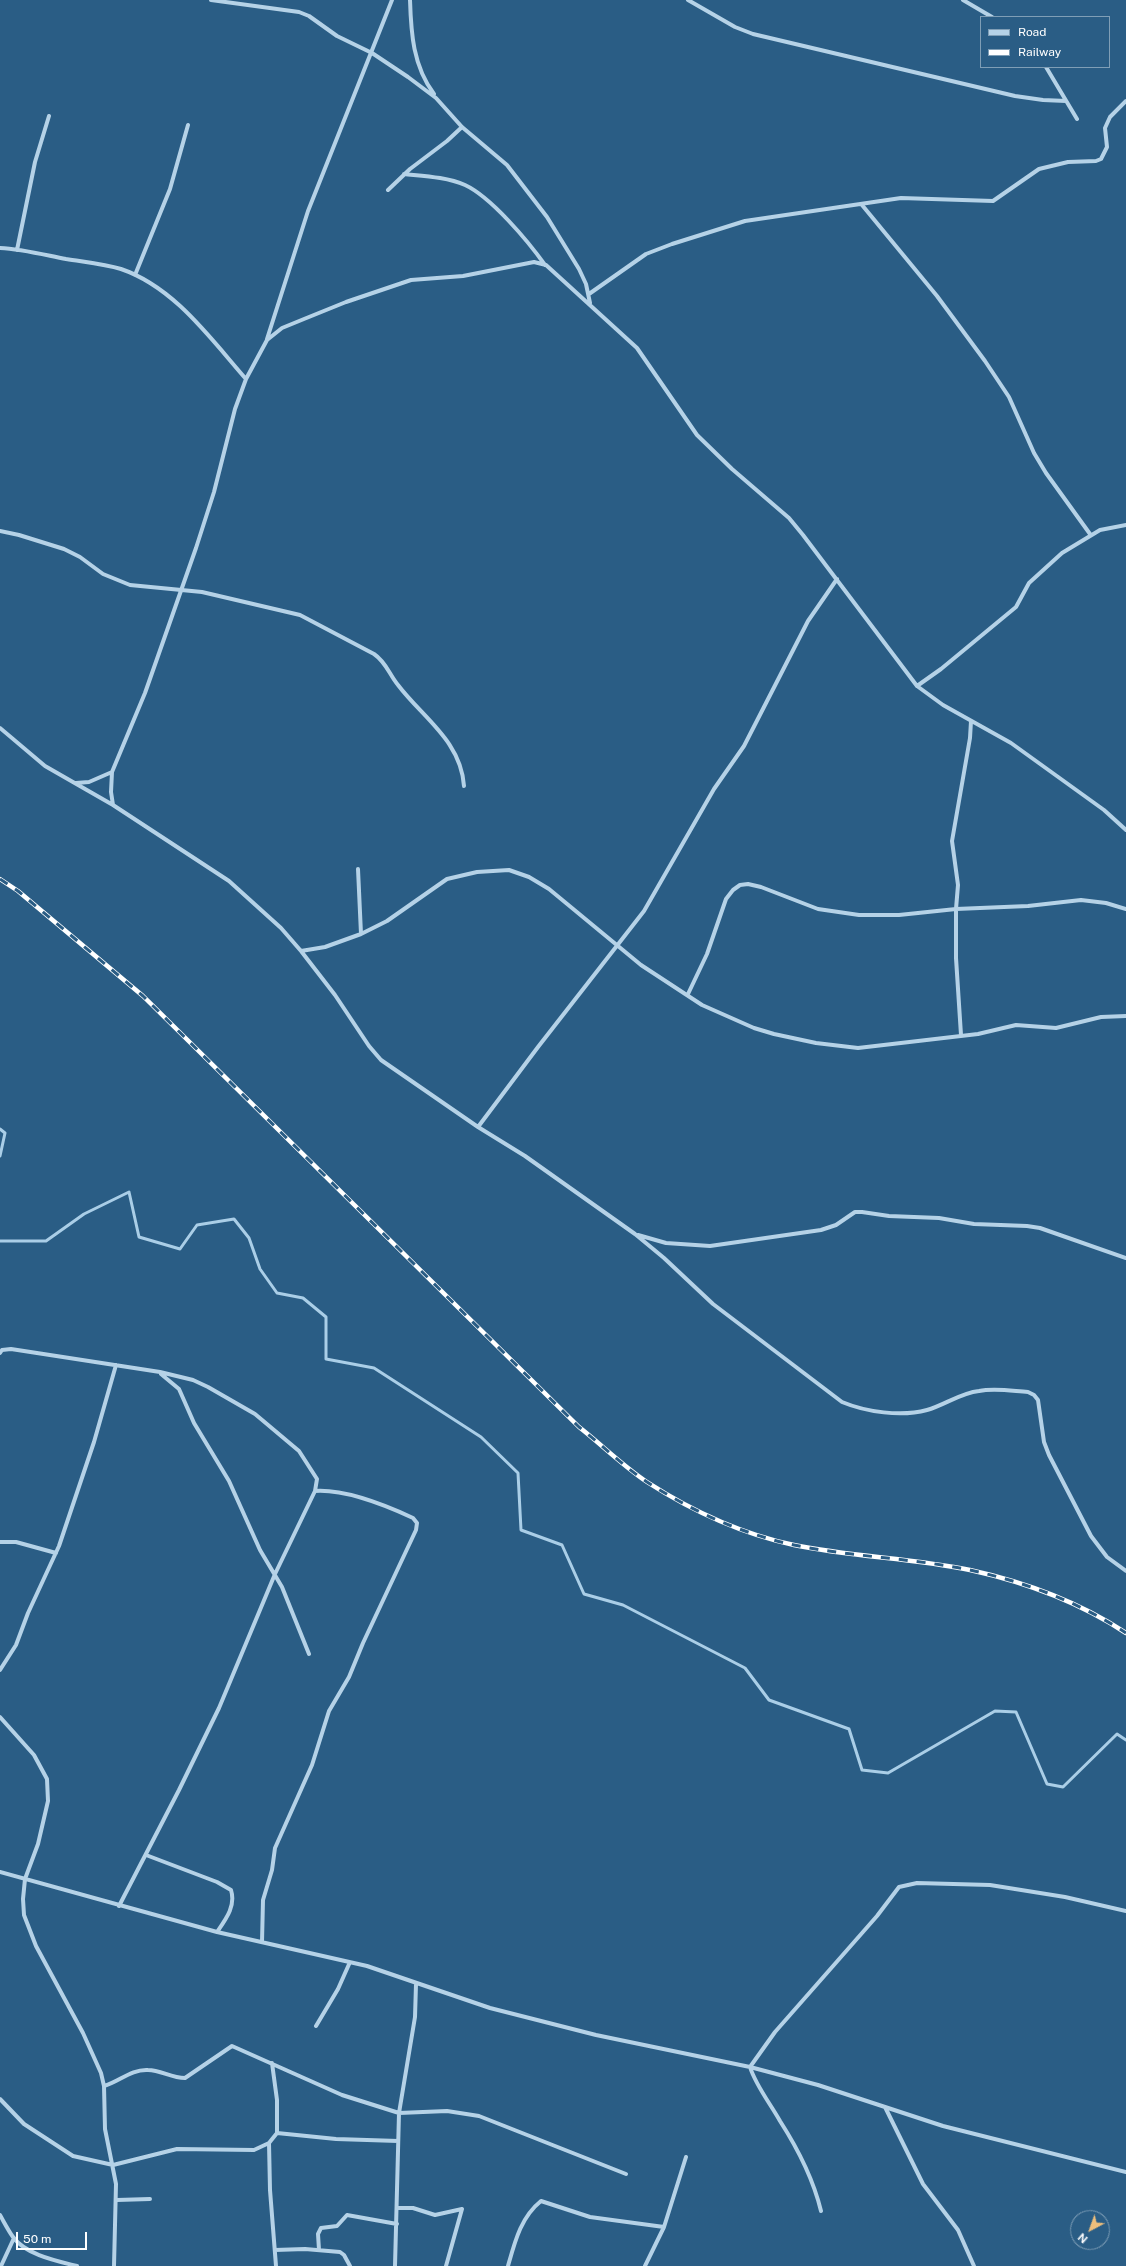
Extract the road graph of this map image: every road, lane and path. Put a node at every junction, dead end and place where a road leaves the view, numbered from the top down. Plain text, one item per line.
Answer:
1 (211, 0) edge
2 (392, 0) edge
3 (410, 0) edge
4 (688, 0) edge
5 (963, 0) edge
6 (990, 16) edge
7 (372, 53) junction
8 (1047, 68) edge
9 (436, 98) junction
10 (1066, 101) junction
11 (1126, 101) edge
12 (49, 116) dead end
13 (1077, 119) dead end
14 (188, 125) dead end
15 (462, 127) junction
16 (404, 174) junction
17 (388, 190) dead end
18 (862, 205) junction
19 (0, 248) edge
20 (18, 250) junction
21 (546, 265) junction
22 (135, 275) junction
23 (589, 294) junction
24 (590, 303) junction
25 (266, 340) junction
26 (246, 378) junction
27 (1126, 525) edge
28 (0, 531) edge
29 (1090, 534) junction
30 (837, 580) junction
31 (181, 589) junction
32 (917, 686) junction
33 (971, 721) junction
34 (0, 728) edge
35 (112, 772) junction
36 (76, 783) junction
37 (464, 786) dead end
38 (113, 805) junction
39 (1126, 830) edge
40 (358, 869) dead end
41 (956, 908) junction
42 (1126, 909) edge
43 (361, 934) junction
44 (618, 945) junction
45 (301, 951) junction
46 (688, 994) junction
47 (1126, 1016) edge
48 (961, 1035) junction
49 (478, 1127) junction
50 (635, 1234) junction
51 (1126, 1258) edge
52 (0, 1354) edge
53 (116, 1365) junction
54 (160, 1372) junction
55 (316, 1491) junction
56 (0, 1542) edge
57 (56, 1553) junction
58 (1126, 1571) edge
59 (275, 1574) junction
60 (309, 1654) dead end
61 (0, 1670) edge
62 (0, 1717) edge
63 (146, 1855) junction
64 (0, 1872) edge
65 (25, 1878) junction
66 (119, 1906) junction
67 (1126, 1911) edge
68 (217, 1932) junction
69 (262, 1942) junction
70 (350, 1962) junction
71 (416, 1984) junction
72 (316, 2026) dead end
73 (272, 2063) junction
74 (750, 2067) junction
75 (104, 2086) junction
76 (0, 2099) edge
77 (885, 2107) junction
78 (400, 2113) junction
79 (277, 2133) junction
80 (398, 2141) junction
81 (269, 2143) junction
82 (686, 2157) dead end
83 (113, 2165) junction
84 (1126, 2172) edge
85 (626, 2174) dead end
86 (150, 2199) dead end
87 (117, 2200) junction
88 (397, 2208) junction
89 (821, 2211) dead end
90 (0, 2216) edge
91 (396, 2224) junction
92 (664, 2226) junction
93 (14, 2238) junction
94 (275, 2250) junction
95 (319, 2250) junction
96 (0, 2266) edge
97 (78, 2266) edge
98 (114, 2266) edge
99 (276, 2266) edge
100 (350, 2266) edge
101 (395, 2266) edge
102 (446, 2266) edge
103 (508, 2266) edge
104 (645, 2266) edge
105 (974, 2266) edge

1 - 7 street
2 - 7 street
3 - 9 street
4 - 10 street
5 - 6 street
7 - 9 street
7 - 25 street
8 - 10 street
9 - 15 street
10 - 13 street
11 - 18 street
12 - 20 street
14 - 22 street
15 - 16 street
15 - 23 street
16 - 17 street
16 - 21 street
18 - 23 street
18 - 29 street
19 - 20 street
20 - 22 street
21 - 24 street
21 - 25 street
22 - 26 street
23 - 24 street
24 - 30 street
25 - 26 street
26 - 31 street
27 - 29 street
28 - 31 street
29 - 32 street
30 - 32 street
30 - 44 street
31 - 35 street
31 - 37 street
32 - 33 street
33 - 39 street
33 - 41 street
34 - 36 street
35 - 36 street
35 - 38 street
36 - 38 street
38 - 45 street
40 - 43 street
41 - 42 street
41 - 46 street
41 - 48 street
43 - 44 street
43 - 45 street
44 - 46 street
44 - 49 street
45 - 49 street
46 - 48 street
47 - 48 street
49 - 50 street
50 - 51 street
50 - 58 street
52 - 53 street
53 - 54 street
53 - 57 street
54 - 55 street
54 - 59 street
55 - 59 street
55 - 69 street
56 - 57 street
57 - 61 street
59 - 60 street
59 - 63 street
62 - 65 street
63 - 66 street
63 - 68 street
64 - 65 street
65 - 66 street
65 - 75 street
66 - 68 street
67 - 74 street
68 - 69 street
69 - 70 street
70 - 71 street
70 - 72 street
71 - 74 street
71 - 78 street
73 - 75 street
73 - 78 street
73 - 79 street
74 - 77 street
74 - 89 street
75 - 83 street
76 - 83 street
77 - 84 street
77 - 105 street
78 - 80 street
78 - 85 street
79 - 80 street
79 - 81 street
80 - 88 street
81 - 83 street
81 - 94 street
82 - 92 street
83 - 87 street
86 - 87 street
87 - 98 street
88 - 91 street
88 - 102 street
90 - 93 street
91 - 95 street
91 - 101 street
92 - 103 street
92 - 104 street
93 - 96 street
93 - 97 street
94 - 95 street
94 - 99 street
95 - 100 street

